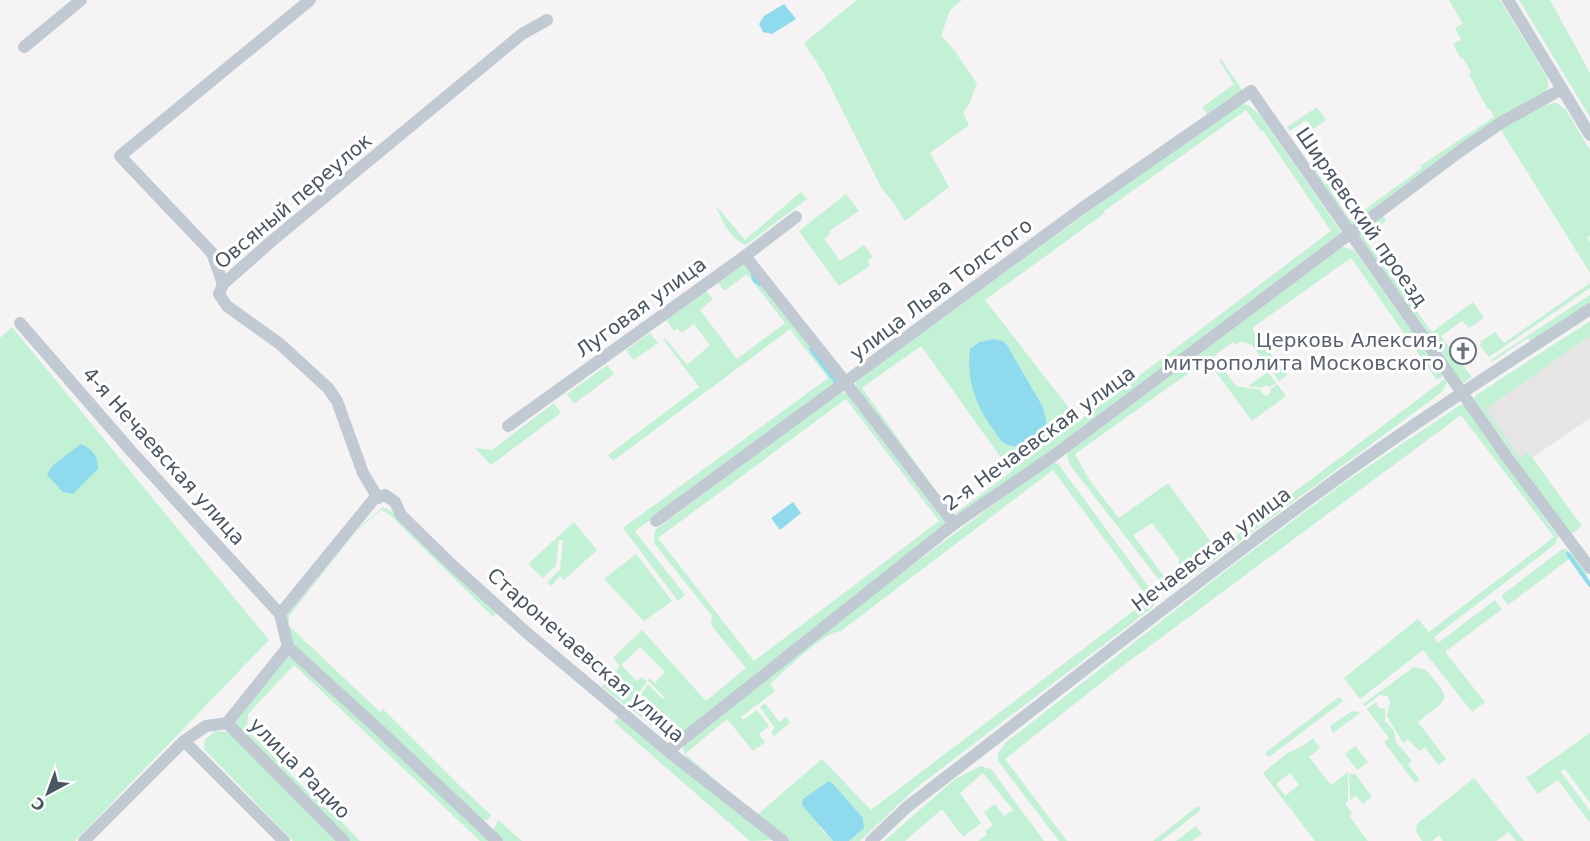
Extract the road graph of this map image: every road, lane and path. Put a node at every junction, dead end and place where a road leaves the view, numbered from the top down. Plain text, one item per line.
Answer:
1 (81, 0) edge
2 (310, 0) edge
3 (1508, 0) edge
4 (547, 20) dead end
5 (24, 47) dead end
6 (1562, 89) junction
7 (1251, 91) joint
8 (1590, 135) edge
9 (796, 217) dead end
10 (1349, 234) junction
11 (745, 256) junction
12 (223, 284) junction
13 (1590, 309) edge
14 (20, 323) dead end
15 (846, 383) junction
16 (1463, 393) junction
17 (508, 426) dead end
18 (376, 499) junction
19 (656, 521) dead end
20 (954, 524) junction
21 (1590, 568) edge
22 (280, 614) junction
23 (288, 647) junction
24 (227, 723) junction
25 (184, 741) junction
26 (668, 751) junction
27 (84, 841) edge
28 (284, 841) edge
29 (345, 841) edge
30 (496, 841) edge
31 (783, 841) edge
32 (871, 841) edge

1 - 5 street
2 - 12 street
3 - 6 street
4 - 12 street, Овсяный переулок
6 - 8 street
6 - 10 street, 2-я Нечаевская улица
7 - 10 street, Ширяевский проезд
7 - 15 street, улица Льва Толстого
9 - 11 street, Луговая улица
10 - 16 street, Ширяевский проезд
10 - 20 street, 2-я Нечаевская улица
11 - 15 street
11 - 17 street, Луговая улица
12 - 18 street, Овсяный переулок
13 - 16 street, Нечаевская улица
14 - 22 street, 4-я Нечаевская улица
15 - 19 street, улица Льва Толстого
15 - 20 street
16 - 21 street, Ширяевский проезд
16 - 32 street, Нечаевская улица
18 - 22 street
18 - 26 street, Старонечаевская улица
20 - 26 street, 2-я Нечаевская улица
22 - 23 street
23 - 24 street
23 - 30 street
24 - 25 street
24 - 29 street, улица Радио
25 - 27 street
25 - 28 street
26 - 31 street, Старонечаевская улица

